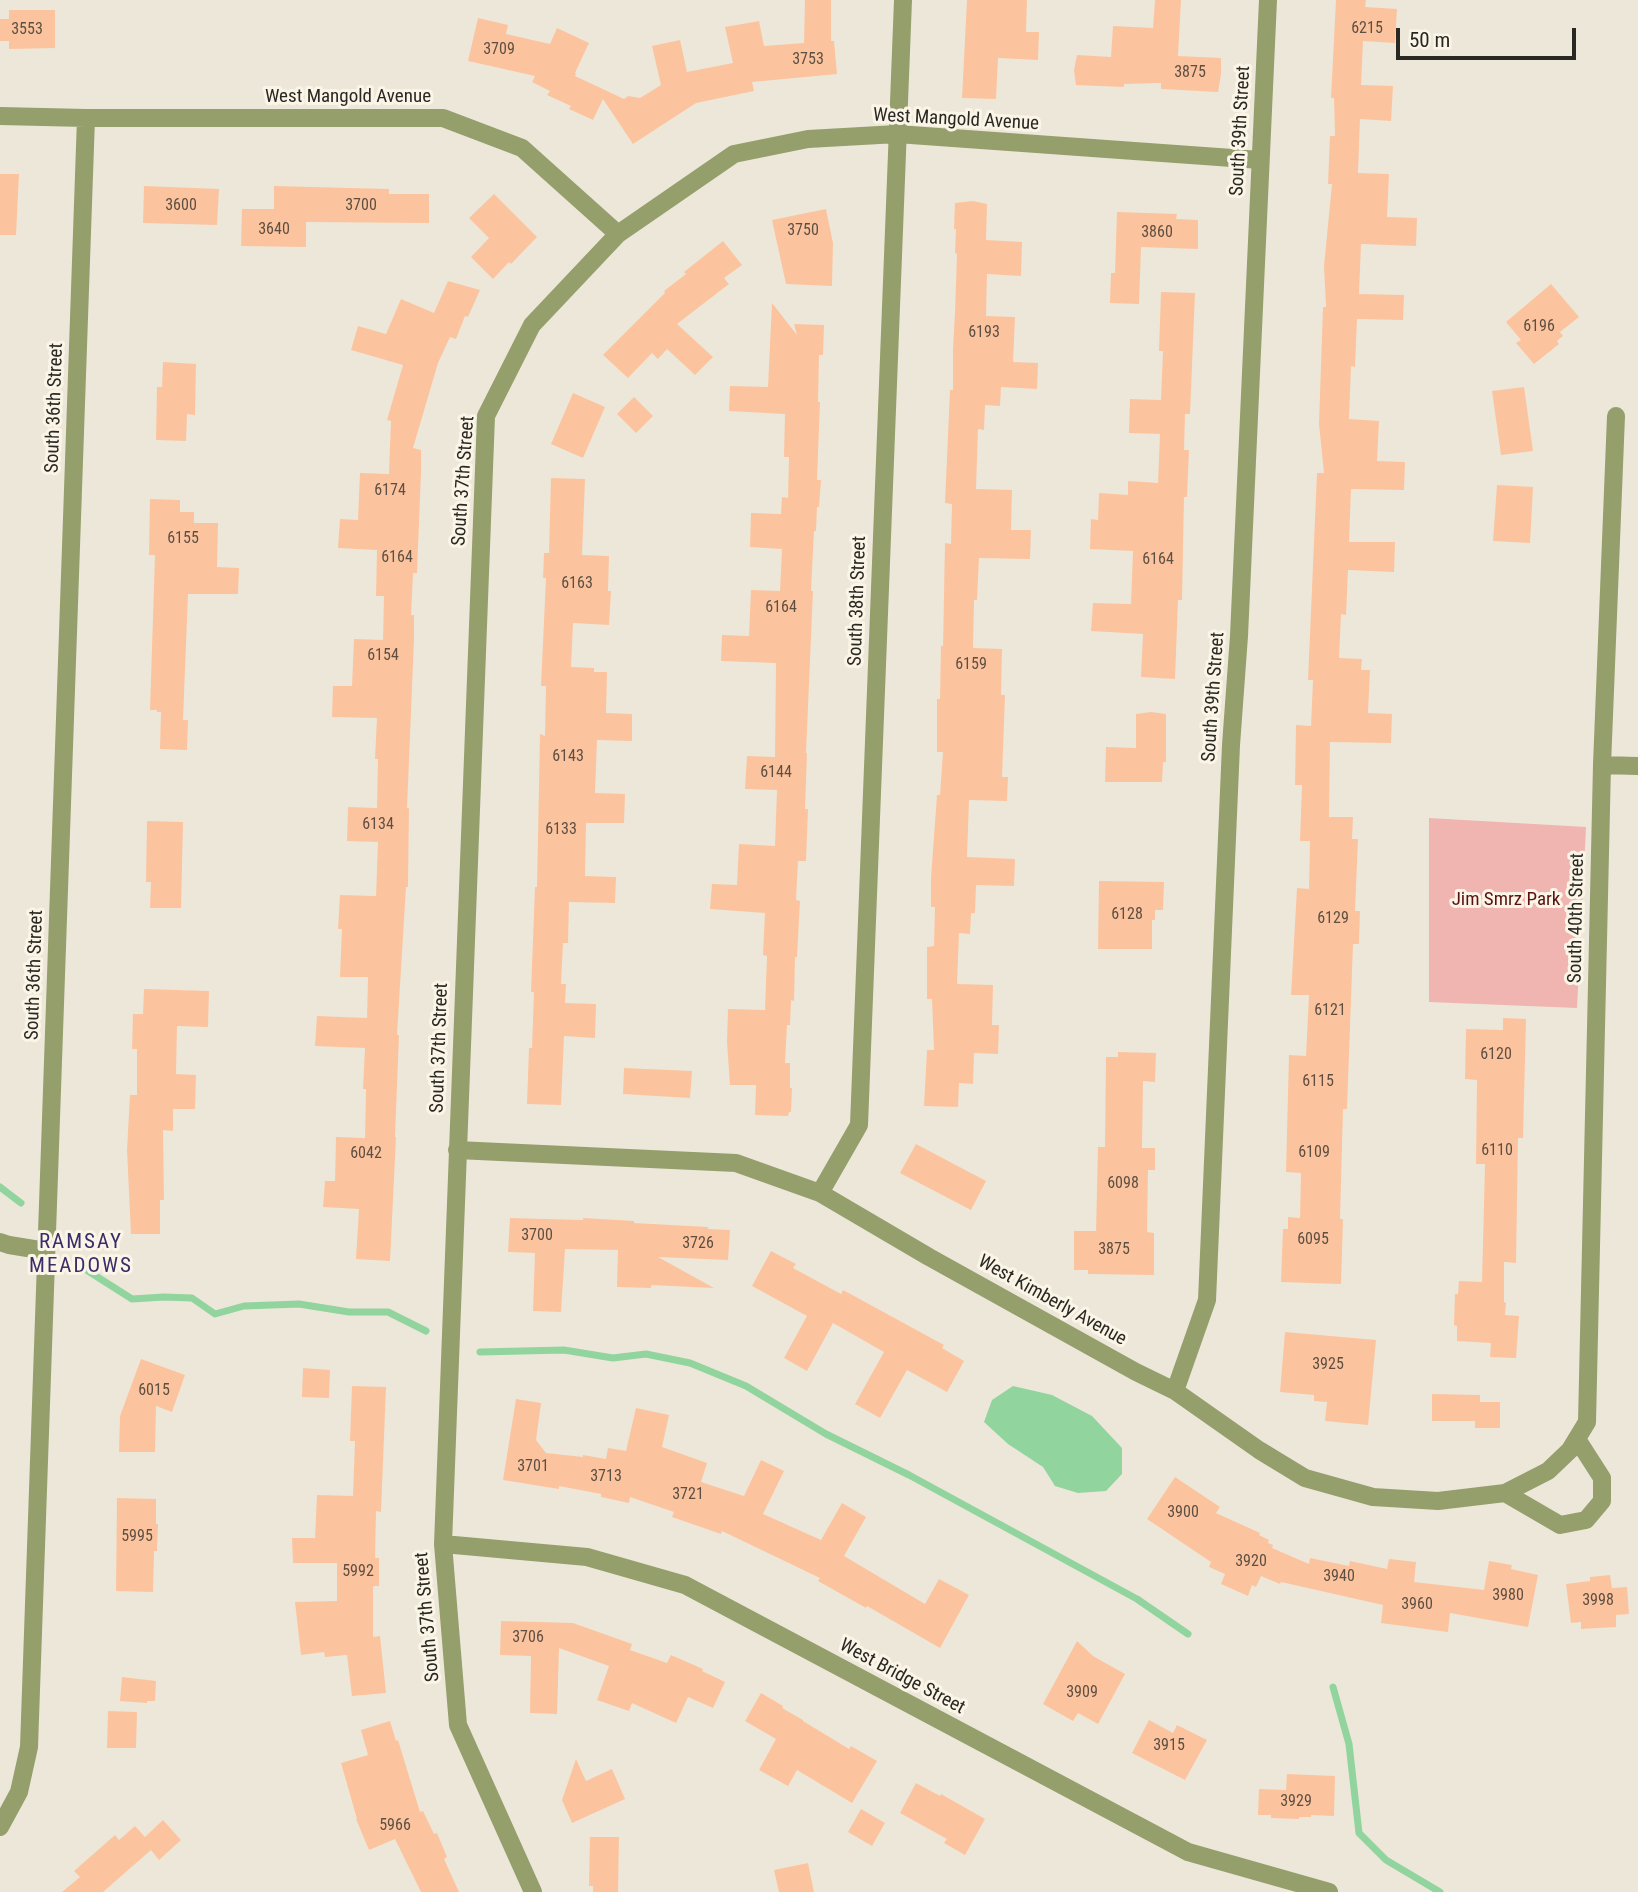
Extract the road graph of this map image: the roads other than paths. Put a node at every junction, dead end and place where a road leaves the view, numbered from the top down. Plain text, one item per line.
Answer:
1 (903, 0) edge
2 (1268, 0) edge
3 (0, 116) edge
4 (86, 118) junction
5 (897, 134) junction
6 (1261, 160) junction
7 (618, 233) junction
8 (1616, 416) dead end
9 (1602, 765) junction
10 (1638, 766) edge
11 (457, 1150) junction
12 (820, 1193) junction
13 (0, 1242) edge
14 (46, 1251) junction
15 (1175, 1391) junction
16 (1587, 1422) joint
17 (1577, 1439) junction
18 (1505, 1493) junction
19 (443, 1544) junction
20 (0, 1827) edge
21 (533, 1892) edge
22 (1328, 1892) edge

1 - 5 street, South 38th Street
2 - 6 street, South 39th Street
3 - 4 street, West Mangold Avenue
4 - 7 street, West Mangold Avenue
4 - 14 street, South 36th Street
5 - 6 street, West Mangold Avenue
5 - 7 street, West Mangold Avenue
5 - 12 street, South 38th Street
6 - 15 street, South 39th Street
7 - 11 street, South 37th Street
8 - 9 street, South 40th Street
9 - 10 street
9 - 16 street, South 40th Street
11 - 12 street, West Kimberly Avenue
11 - 19 street, South 37th Street
12 - 15 street, West Kimberly Avenue
13 - 14 street
14 - 20 street, South 36th Street
15 - 18 street, West Kimberly Avenue
16 - 17 street, West Kimberly Avenue
17 - 18 street, West Kimberly Avenue
17 - 18 street
19 - 21 street, South 37th Street
19 - 22 street, West Bridge Street

